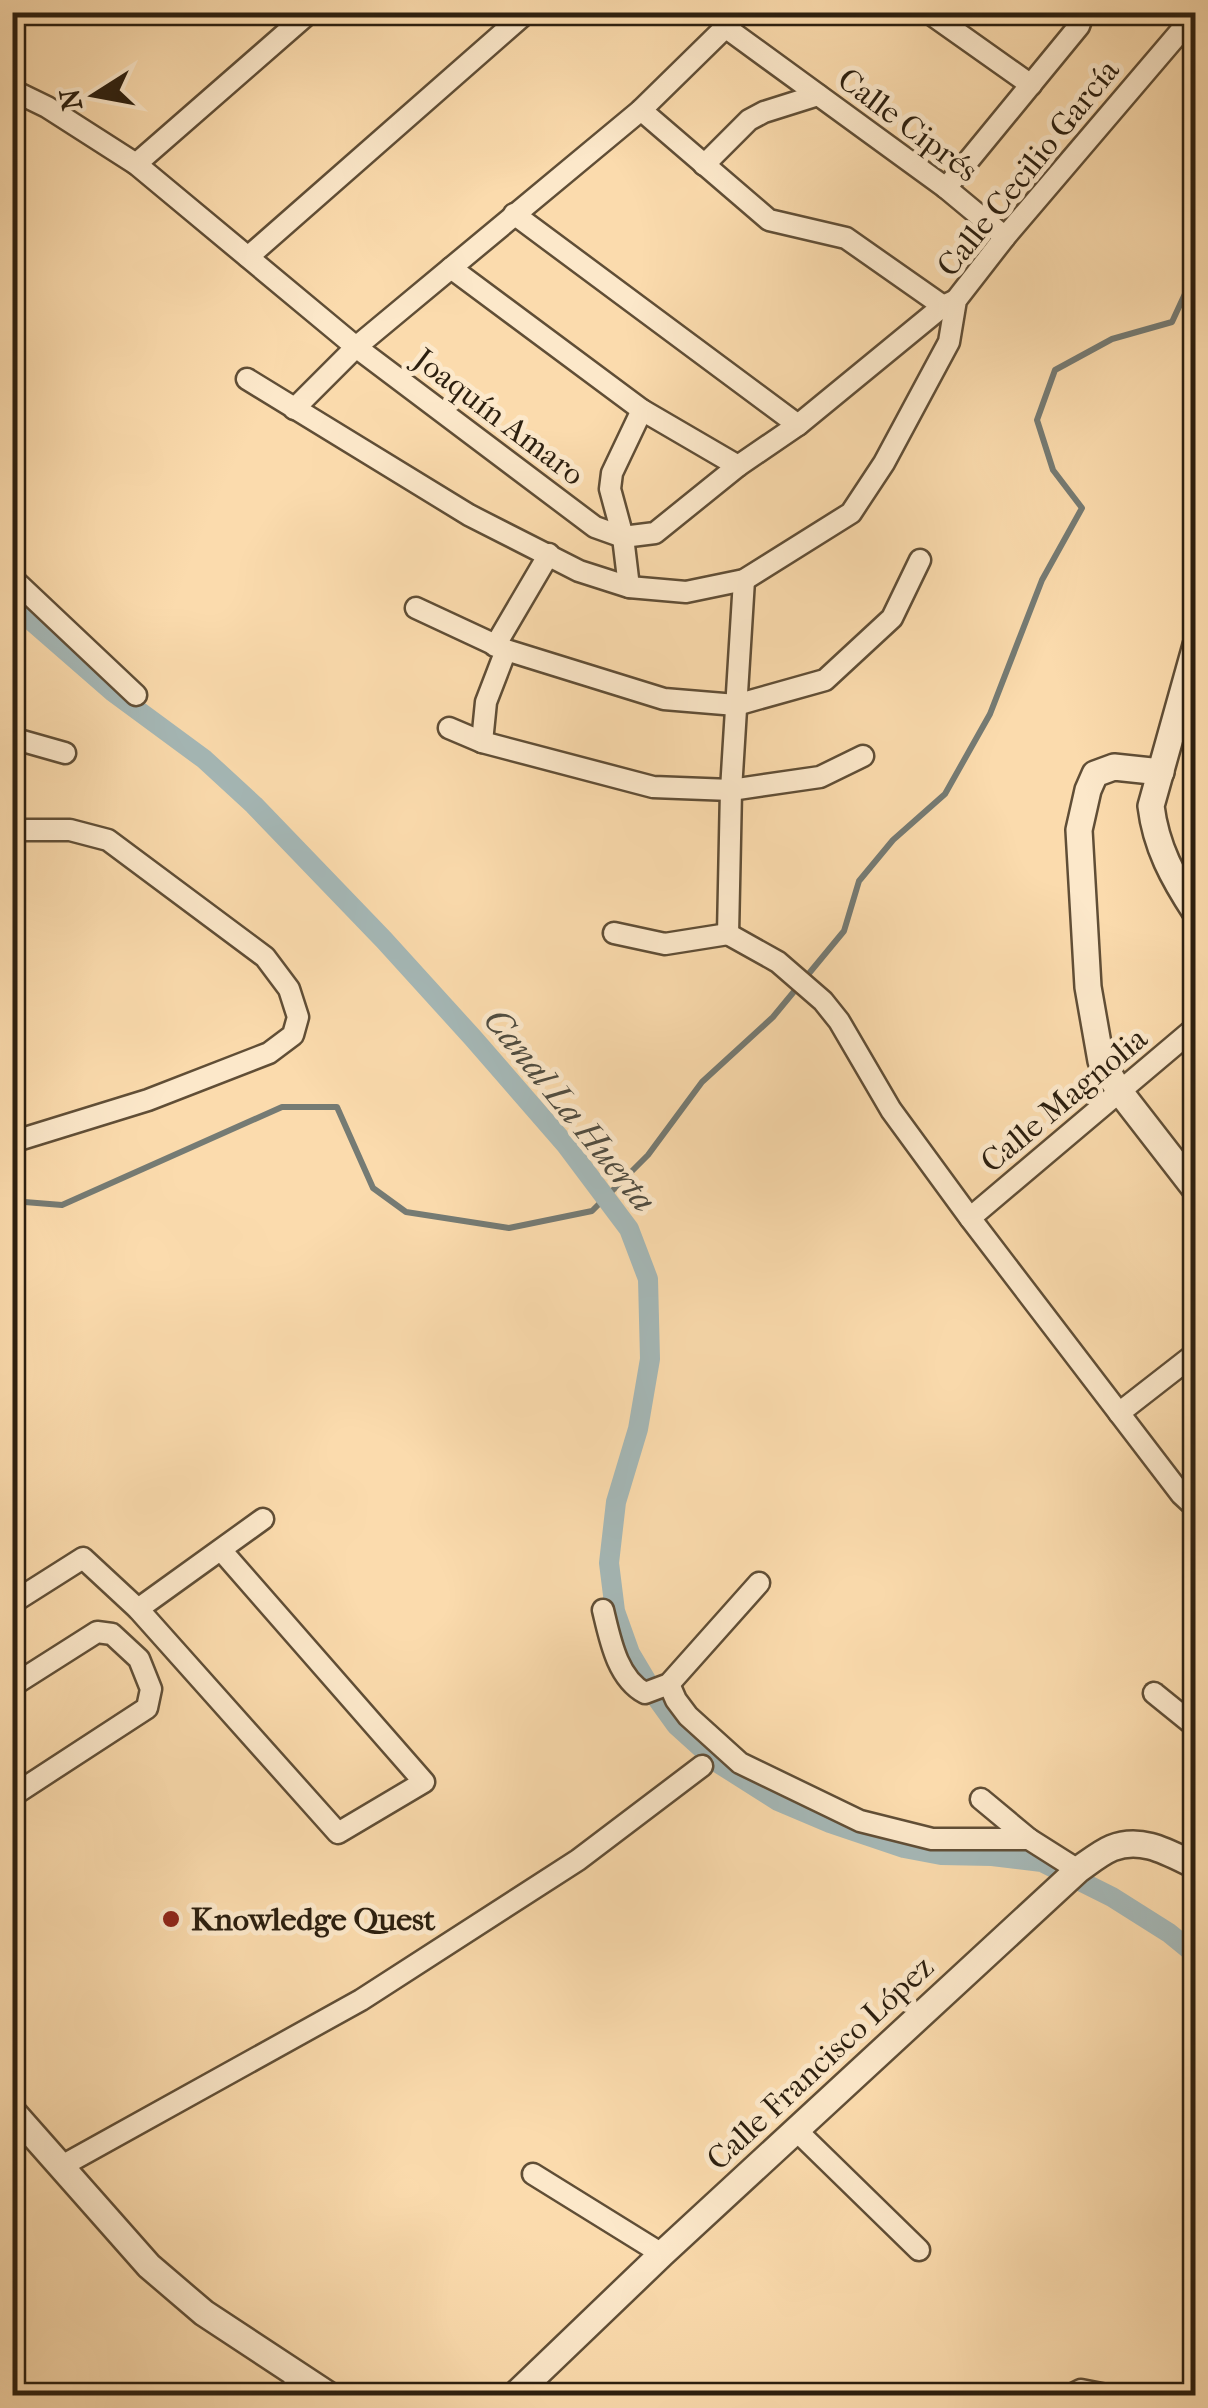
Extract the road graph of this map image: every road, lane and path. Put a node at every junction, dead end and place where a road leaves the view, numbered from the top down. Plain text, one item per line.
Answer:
1 (310, 12) edge
2 (528, 12) edge
3 (928, 12) edge
4 (1084, 12) edge
5 (1196, 13) edge
6 (733, 20) edge
7 (1031, 85) junction
8 (12, 90) edge
9 (818, 95) junction
10 (640, 110) junction
11 (136, 164) junction
12 (704, 165) junction
13 (946, 188) junction
14 (514, 214) junction
15 (1004, 238) junction
16 (248, 258) junction
17 (451, 268) junction
18 (950, 303) junction
19 (356, 347) junction
20 (247, 379) dead end
21 (294, 409) junction
22 (642, 410) junction
23 (798, 424) junction
24 (738, 466) junction
25 (624, 537) junction
26 (549, 554) junction
27 (920, 560) dead end
28 (12, 578) edge
29 (744, 580) junction
30 (628, 587) junction
31 (416, 608) dead end
32 (1196, 645) edge
33 (501, 648) junction
34 (136, 695) dead end
35 (736, 705) junction
36 (448, 728) dead end
37 (12, 738) edge
38 (482, 742) junction
39 (65, 753) dead end
40 (863, 756) dead end
41 (1161, 772) junction
42 (731, 790) junction
43 (12, 830) edge
44 (1195, 911) edge
45 (614, 934) dead end
46 (728, 934) junction
47 (1196, 1027) edge
48 (1120, 1092) junction
49 (12, 1142) edge
50 (1196, 1190) edge
51 (970, 1218) junction
52 (1196, 1353) edge
53 (1119, 1414) junction
54 (1196, 1508) edge
55 (263, 1519) dead end
56 (220, 1550) junction
57 (759, 1583) dead end
58 (12, 1603) edge
59 (138, 1609) junction
60 (603, 1610) dead end
61 (12, 1686) edge
62 (658, 1688) junction
63 (1154, 1694) dead end
64 (1196, 1727) edge
65 (702, 1766) dead end
66 (12, 1796) edge
67 (981, 1799) dead end
68 (1029, 1838) junction
69 (1196, 1866) edge
70 (1073, 1874) junction
71 (16, 2121) edge
72 (796, 2130) junction
73 (60, 2167) junction
74 (534, 2174) dead end
75 (919, 2250) dead end
76 (662, 2254) junction
77 (294, 2386) edge
78 (330, 2396) edge
79 (514, 2396) edge
80 (1070, 2396) edge
81 (1112, 2396) edge

1 - 11 street
2 - 16 street
3 - 7 street
4 - 7 street
5 - 15 street, Calle Cecilio García
6 - 9 street, Calle Ciprés
6 - 10 street
7 - 13 street
8 - 11 street, Joaquín Amaro
9 - 12 street
9 - 13 street, Calle Ciprés
10 - 12 street
10 - 14 street
11 - 16 street, Joaquín Amaro
12 - 18 street
13 - 15 street, Calle Ciprés
14 - 17 street
14 - 23 street
15 - 18 street, Calle Cecilio García
16 - 19 street, Joaquín Amaro
17 - 19 street
17 - 22 street
18 - 23 street
18 - 29 street, Calle Cecilio García
19 - 21 street
19 - 25 street, Joaquín Amaro
20 - 21 street, Calle Cecilio García
21 - 26 street, Calle Cecilio García
22 - 24 street
22 - 25 street
23 - 24 street
24 - 25 street
25 - 30 street
26 - 30 street, Calle Cecilio García
26 - 33 street
27 - 35 street
28 - 34 street
29 - 30 street, Calle Cecilio García
29 - 35 street
31 - 33 street
32 - 41 street
33 - 35 street
33 - 38 street
35 - 42 street
36 - 38 street
37 - 39 street
38 - 42 street
40 - 42 street
41 - 44 street
41 - 48 street
42 - 46 street
43 - 49 street
45 - 46 street
46 - 51 street
47 - 48 street, Calle Magnolia
48 - 50 street
48 - 51 street, Calle Magnolia
51 - 53 street
52 - 53 street
53 - 54 street
55 - 56 street
56 - 59 street
56 - 59 street
57 - 62 street
58 - 59 street
60 - 62 street
61 - 66 street
62 - 68 street
63 - 64 street
65 - 73 street
67 - 68 street
68 - 70 street
69 - 70 street, Calle Francisco López
70 - 72 street, Calle Francisco López
71 - 73 street
72 - 75 street
72 - 76 street, Calle Francisco López
73 - 77 street
74 - 76 street
76 - 79 street, Calle Francisco López
77 - 78 street
80 - 81 street

